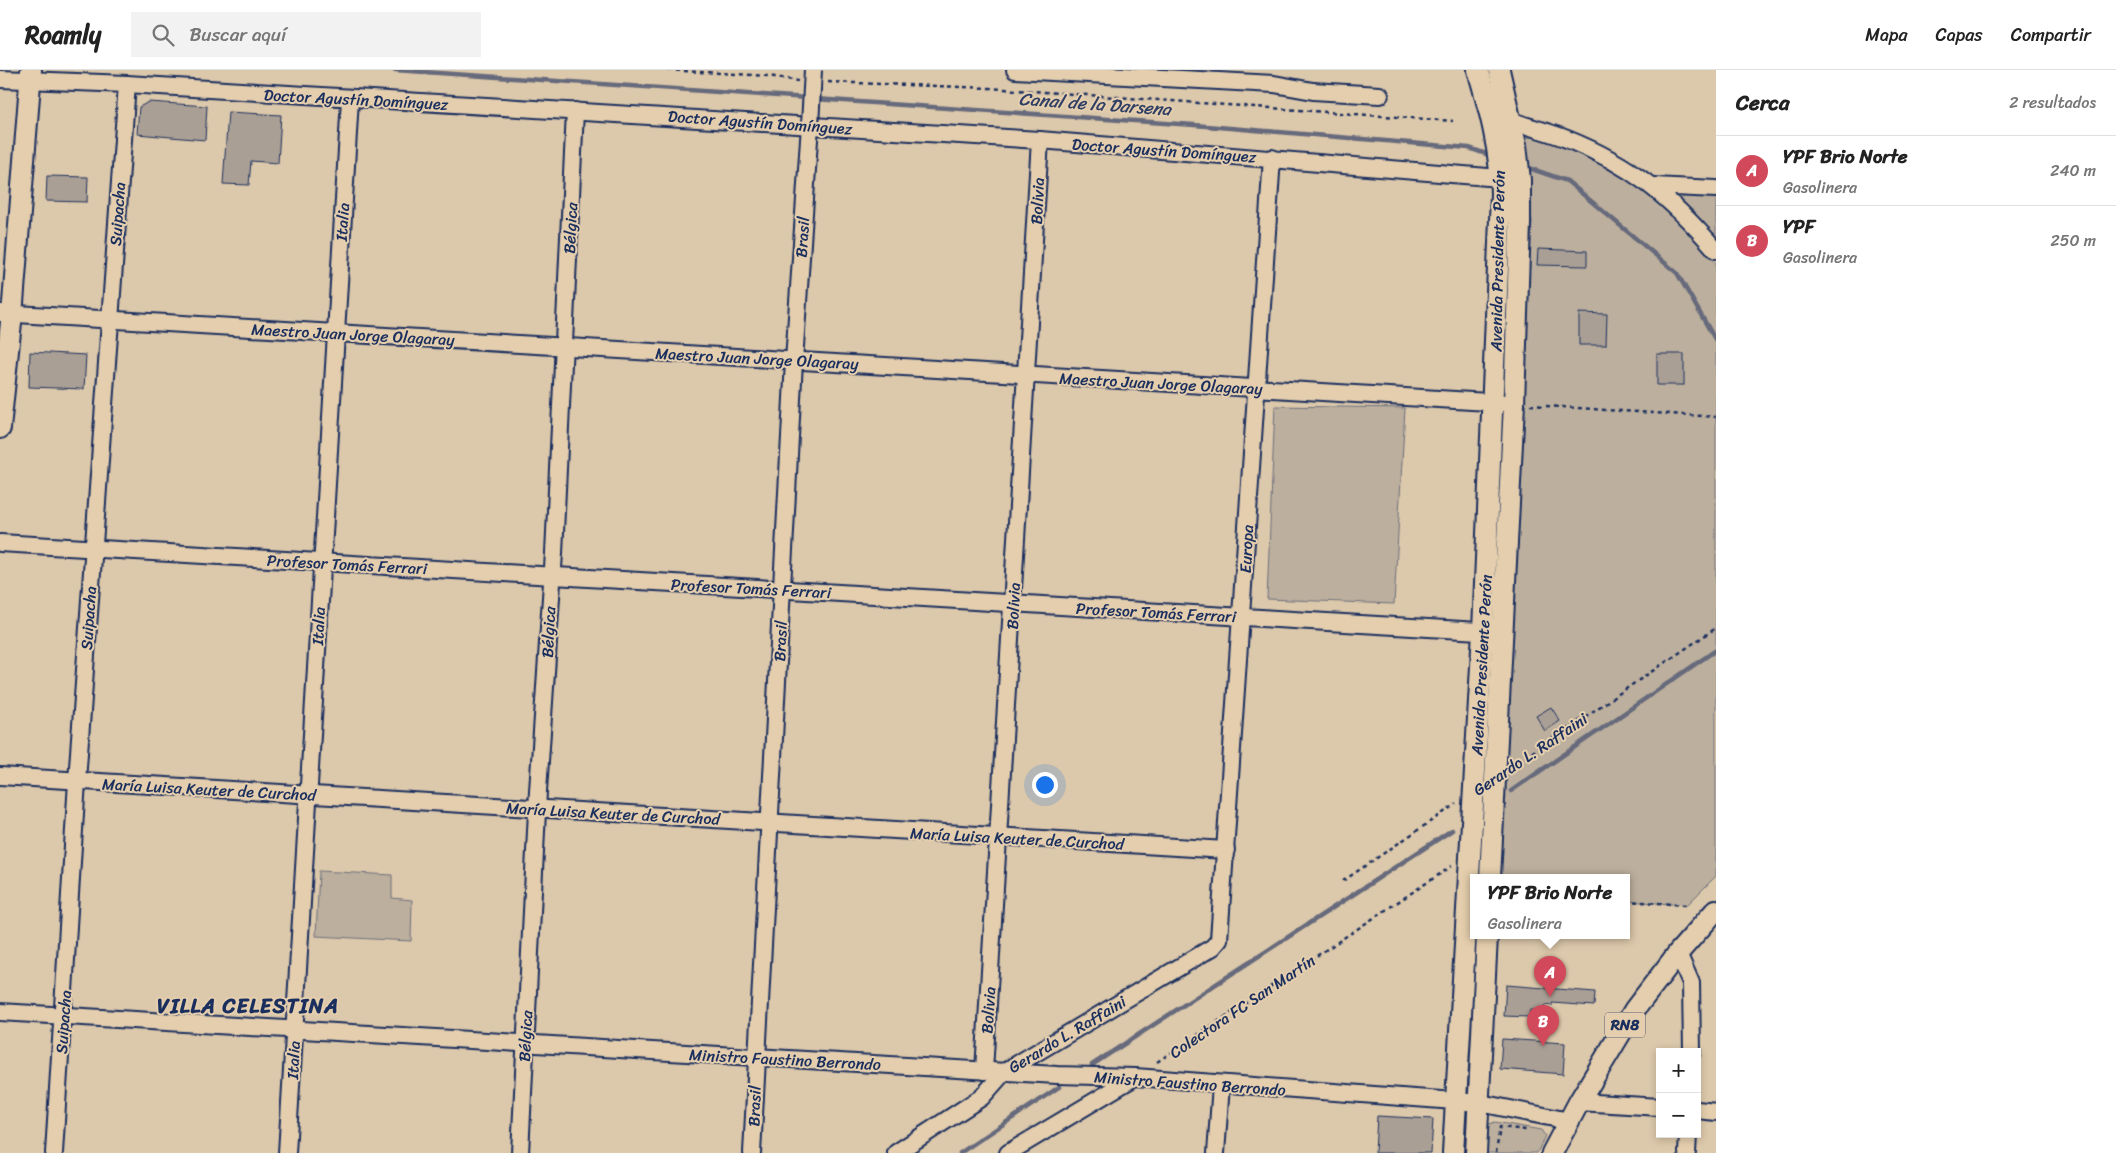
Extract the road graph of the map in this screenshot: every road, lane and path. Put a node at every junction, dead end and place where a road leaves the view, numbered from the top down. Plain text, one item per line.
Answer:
1 (668, 70) edge
2 (1015, 70) edge
3 (1478, 70) edge
4 (1045, 71) edge
5 (1502, 73) edge
6 (30, 75) edge
7 (809, 75) edge
8 (1275, 77) edge
9 (0, 79) edge
10 (825, 82) dead end
11 (127, 84) junction
12 (1380, 95) dead end
13 (350, 99) junction
14 (575, 111) junction
15 (1490, 111) junction
16 (1453, 121) dead end
17 (1511, 121) junction
18 (810, 125) junction
19 (1040, 140) junction
20 (1272, 158) junction
21 (1510, 179) junction
22 (1653, 186) junction
23 (1716, 189) edge
24 (1716, 250) edge
25 (6, 314) edge
26 (108, 320) junction
27 (335, 333) junction
28 (563, 347) junction
29 (794, 361) junction
30 (1028, 375) junction
31 (1255, 388) junction
32 (1504, 403) junction
33 (1716, 416) edge
34 (0, 428) edge
35 (0, 543) edge
36 (93, 548) junction
37 (321, 562) junction
38 (551, 576) junction
39 (783, 590) junction
40 (1013, 603) junction
41 (1243, 617) junction
42 (1716, 628) edge
43 (1493, 632) junction
44 (0, 776) edge
45 (1495, 778) junction
46 (77, 781) junction
47 (1475, 791) junction
48 (308, 795) junction
49 (539, 809) junction
50 (769, 823) junction
51 (999, 837) junction
52 (1226, 850) junction
53 (1472, 854) junction
54 (1471, 874) edge
55 (1490, 874) edge
56 (1343, 881) dead end
57 (1630, 901) edge
58 (1470, 903) edge
59 (1687, 905) dead end
60 (1716, 910) edge
61 (1487, 939) edge
62 (1219, 940) joint
63 (1678, 953) junction
64 (0, 1012) edge
65 (64, 1016) junction
66 (294, 1029) junction
67 (524, 1043) junction
68 (1692, 1048) edge
69 (756, 1057) junction
70 (984, 1071) junction
71 (1004, 1072) junction
72 (1135, 1077) junction
73 (1221, 1085) junction
74 (1455, 1101) junction
75 (1580, 1102) junction
76 (1480, 1103) junction
77 (1656, 1107) edge
78 (1701, 1110) edge
79 (1716, 1112) edge
80 (1569, 1121) junction
81 (1531, 1131) dead end
82 (1688, 1138) edge
83 (54, 1153) edge
84 (287, 1153) edge
85 (520, 1153) edge
86 (752, 1153) edge
87 (896, 1153) edge
88 (1008, 1153) edge
89 (1216, 1153) edge
90 (1453, 1153) edge
91 (1476, 1153) edge
92 (1496, 1153) edge
93 (1552, 1153) edge
94 (1687, 1153) edge

1 - 7 path
2 - 4 street
3 - 15 main road
4 - 8 street
5 - 15 main road, Avenida Presidente Perón
5 - 17 main road, Avenida Presidente Perón
6 - 9 street, Doctor Agustín Domínguez
6 - 11 street, Doctor Agustín Domínguez
6 - 25 main road
7 - 18 street, Brasil, bridge
8 - 12 street
10 - 16 path
11 - 13 street, Doctor Agustín Domínguez
11 - 26 street, Suipacha
13 - 14 street, Doctor Agustín Domínguez
13 - 27 street, Italia
14 - 18 street, Doctor Agustín Domínguez
14 - 28 street, Bélgica
15 - 17 street
15 - 21 main road, Avenida Presidente Perón
17 - 21 main road, Avenida Presidente Perón
17 - 22 street
18 - 19 street, Doctor Agustín Domínguez
18 - 29 street, Brasil
19 - 20 street, Doctor Agustín Domínguez
19 - 30 street, Bolivia
20 - 21 street, Doctor Agustín Domínguez
20 - 31 street, Europa
21 - 32 main road, Avenida Presidente Perón
22 - 23 street
22 - 24 street
25 - 26 street, Maestro Juan Jorge Olagaray
25 - 34 main road
26 - 27 street, Maestro Juan Jorge Olagaray
26 - 36 street, Suipacha
27 - 28 street, Maestro Juan Jorge Olagaray
27 - 37 street, Italia
28 - 29 street, Maestro Juan Jorge Olagaray
28 - 38 street, Bélgica
29 - 30 street, Maestro Juan Jorge Olagaray
29 - 39 street, Brasil
30 - 31 street, Maestro Juan Jorge Olagaray
30 - 40 street, Bolivia
31 - 32 street, Maestro Juan Jorge Olagaray
31 - 41 street, Europa
32 - 33 path
32 - 43 main road, Avenida Presidente Perón
35 - 36 street, Profesor Tomás Ferrari
36 - 37 street, Profesor Tomás Ferrari
36 - 46 street, Suipacha
37 - 38 street, Profesor Tomás Ferrari
37 - 48 street, Italia
38 - 39 street, Profesor Tomás Ferrari
38 - 49 street, Bélgica
39 - 40 street, Profesor Tomás Ferrari
39 - 50 street, Brasil
40 - 41 street, Profesor Tomás Ferrari
40 - 51 street, Bolivia
41 - 43 street, Profesor Tomás Ferrari
41 - 52 street, Europa
42 - 45 path, Gerardo L. Raffaini
43 - 45 main road, Avenida Presidente Perón
43 - 47 main road, Avenida Presidente Perón
44 - 46 street, María Luisa Keuter de Curchod
45 - 55 main road, Avenida Presidente Perón
46 - 48 street, María Luisa Keuter de Curchod
46 - 65 street, Suipacha
47 - 53 main road, Avenida Presidente Perón
47 - 56 path, Gerardo L. Raffaini
48 - 49 street, María Luisa Keuter de Curchod
48 - 66 street, Italia
49 - 50 street, María Luisa Keuter de Curchod
49 - 67 street, Bélgica
50 - 51 street, María Luisa Keuter de Curchod
50 - 69 street, Brasil
51 - 52 street, María Luisa Keuter de Curchod
51 - 70 street, Bolivia
52 - 62 street, Europa
53 - 54 main road, Avenida Presidente Perón
53 - 72 path, Colectora FC San Martín
57 - 59 path
58 - 74 main road, Avenida Presidente Perón
60 - 63 main road, RN8
61 - 76 main road
62 - 71 street, Gerardo L. Raffaini
63 - 68 street
63 - 75 main road, RN8
64 - 65 street, Ministro Faustino Berrondo
65 - 66 street, Ministro Faustino Berrondo
65 - 83 street, Suipacha
66 - 67 street, Ministro Faustino Berrondo
66 - 84 street, Italia
67 - 69 street, Ministro Faustino Berrondo
67 - 85 street, Bélgica
69 - 70 street, Ministro Faustino Berrondo
69 - 86 street, Brasil
70 - 71 street, Ministro Faustino Berrondo
71 - 72 street, Ministro Faustino Berrondo
71 - 87 street, Gerardo L. Raffaini
72 - 73 street, Ministro Faustino Berrondo
72 - 88 street
73 - 74 street, Ministro Faustino Berrondo
73 - 89 street
74 - 76 street, Ministro Faustino Berrondo
74 - 90 main road, Avenida Presidente Perón
75 - 77 street
75 - 80 main road, RN8
76 - 80 street, Ministro Faustino Berrondo
76 - 91 main road
78 - 79 street
80 - 93 main road, RN8
81 - 92 path
82 - 94 street

